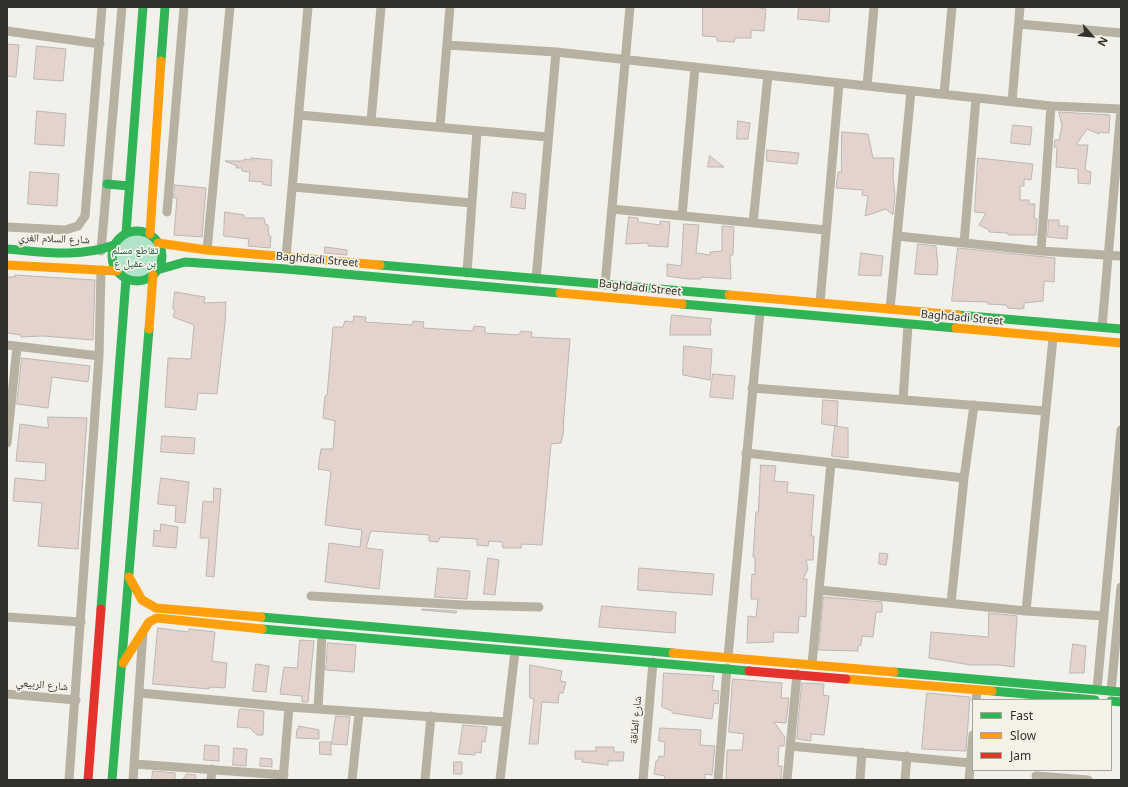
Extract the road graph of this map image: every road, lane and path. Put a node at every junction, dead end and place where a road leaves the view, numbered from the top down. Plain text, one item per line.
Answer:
1 (102, 7) edge
2 (122, 7) edge
3 (142, 7) edge
4 (165, 7) edge
5 (184, 7) edge
6 (230, 7) edge
7 (308, 7) edge
8 (381, 7) edge
9 (450, 7) edge
10 (630, 7) edge
11 (874, 7) edge
12 (952, 7) edge
13 (1020, 7) edge
14 (141, 22) junction
15 (1019, 24) junction
16 (7, 31) edge
17 (1121, 33) edge
18 (100, 44) junction
19 (446, 45) junction
20 (556, 52) junction
21 (626, 60) junction
22 (695, 68) junction
23 (161, 74) junction
24 (768, 76) junction
25 (839, 83) junction
26 (867, 86) junction
27 (911, 91) junction
28 (944, 94) junction
29 (976, 98) junction
30 (1012, 102) junction
31 (1051, 106) junction
32 (1121, 109) edge
33 (299, 115) junction
34 (371, 121) junction
35 (440, 127) junction
36 (477, 130) junction
37 (548, 137) junction
38 (107, 184) junction
39 (129, 186) junction
40 (293, 186) junction
41 (472, 203) junction
42 (612, 209) junction
43 (167, 212) dead end
44 (682, 216) junction
45 (754, 223) junction
46 (7, 226) edge
47 (826, 230) junction
48 (126, 233) junction
49 (150, 234) junction
50 (897, 236) junction
51 (158, 243) junction
52 (964, 243) junction
53 (114, 246) junction
54 (7, 249) edge
55 (207, 250) junction
56 (101, 251) junction
57 (1041, 251) junction
58 (1108, 255) junction
59 (1121, 256) edge
60 (286, 257) junction
61 (7, 265) edge
62 (386, 266) junction
63 (409, 268) junction
64 (101, 270) junction
65 (117, 271) junction
66 (155, 273) junction
67 (467, 273) junction
68 (385, 278) junction
69 (126, 279) junction
70 (536, 279) junction
71 (408, 280) junction
72 (606, 285) junction
73 (820, 303) junction
74 (842, 305) junction
75 (860, 306) junction
76 (890, 309) junction
77 (760, 312) junction
78 (841, 319) junction
79 (857, 320) junction
80 (908, 325) junction
81 (1102, 327) junction
82 (1121, 329) edge
83 (1053, 338) junction
84 (1121, 343) edge
85 (7, 345) edge
86 (17, 346) junction
87 (99, 356) junction
88 (752, 388) junction
89 (903, 400) junction
90 (974, 405) junction
91 (1045, 411) junction
92 (8, 429) edge
93 (1121, 430) edge
94 (7, 443) edge
95 (746, 453) junction
96 (831, 463) junction
97 (964, 478) junction
98 (129, 577) junction
99 (1121, 587) edge
100 (819, 590) junction
101 (311, 596) dead end
102 (951, 604) junction
103 (539, 607) dead end
104 (1026, 611) junction
105 (208, 613) junction
106 (1104, 616) junction
107 (7, 617) edge
108 (81, 622) junction
109 (206, 623) junction
110 (143, 630) junction
111 (322, 636) junction
112 (515, 651) junction
113 (728, 657) junction
114 (653, 662) junction
115 (123, 663) junction
116 (812, 664) junction
117 (727, 668) junction
118 (797, 674) junction
119 (934, 675) junction
120 (948, 676) junction
121 (932, 686) junction
122 (947, 688) junction
123 (1097, 689) junction
124 (977, 690) junction
125 (1116, 691) edge
126 (140, 693) junction
127 (7, 694) edge
128 (1043, 698) edge
129 (976, 699) edge
130 (1069, 699) edge
131 (76, 700) junction
132 (289, 707) junction
133 (318, 710) junction
134 (359, 713) junction
135 (431, 716) junction
136 (506, 722) junction
137 (972, 744) edge
138 (790, 746) junction
139 (862, 752) junction
140 (907, 756) junction
141 (970, 763) junction
142 (135, 764) junction
143 (212, 769) junction
144 (1036, 775) edge
145 (284, 777) edge
146 (69, 780) edge
147 (88, 780) edge
148 (112, 780) edge
149 (133, 780) edge
150 (211, 780) edge
151 (352, 780) edge
152 (425, 780) edge
153 (500, 780) edge
154 (643, 780) edge
155 (718, 780) edge
156 (787, 780) edge
157 (860, 780) edge
158 (905, 780) edge
159 (969, 780) edge
160 (1088, 780) edge

1 - 18 street
2 - 38 street
3 - 14 street
4 - 23 street
5 - 43 street
6 - 55 street
7 - 33 street
8 - 34 street
9 - 19 street
10 - 21 street
11 - 26 street
12 - 28 street
13 - 15 street
14 - 23 street
14 - 39 street
15 - 17 street
15 - 30 street
16 - 18 street
18 - 46 street
19 - 20 street
19 - 35 street
20 - 21 street
20 - 37 street
21 - 22 street
21 - 42 street
22 - 24 street
22 - 44 street
23 - 49 street
24 - 25 street
24 - 45 street
25 - 26 street
25 - 47 street
26 - 27 street
27 - 28 street
27 - 50 street
28 - 29 street
29 - 30 street
29 - 52 street
30 - 31 street
31 - 32 street
31 - 57 street
32 - 58 street
33 - 34 street
33 - 40 street
34 - 35 street
35 - 36 street
36 - 37 street
36 - 41 street
37 - 70 street
38 - 39 street
38 - 56 street
39 - 48 street
40 - 41 street
40 - 60 street
41 - 67 street
42 - 44 street
42 - 72 street
44 - 45 street
45 - 47 street
47 - 73 street
48 - 49 street
48 - 53 street
49 - 51 street
50 - 52 street
50 - 76 street
51 - 55 street, Baghdadi Street
51 - 66 street
52 - 57 street
53 - 56 street, شارع السلام الغري
53 - 65 street
54 - 56 street, شارع السلام الغري
55 - 60 street, Baghdadi Street
56 - 64 street
57 - 58 street
58 - 59 street
58 - 81 street
60 - 62 street, Baghdadi Street
61 - 64 street
62 - 63 street, Baghdadi Street
62 - 68 street
63 - 67 street, Baghdadi Street
63 - 71 street
64 - 65 street
64 - 87 street
65 - 69 street
66 - 68 street, Baghdadi Street
66 - 69 street
66 - 98 street
67 - 70 street, Baghdadi Street
68 - 71 street, Baghdadi Street
69 - 147 street
70 - 72 street, Baghdadi Street
71 - 77 street, Baghdadi Street
72 - 73 street, Baghdadi Street
73 - 74 street, Baghdadi Street
74 - 75 street, Baghdadi Street
74 - 78 street
75 - 76 street, Baghdadi Street
75 - 79 street
76 - 81 street, Baghdadi Street
77 - 78 street, Baghdadi Street
77 - 88 street
78 - 79 street, Baghdadi Street
79 - 80 street, Baghdadi Street
80 - 83 street, Baghdadi Street
80 - 89 street
81 - 82 street, Baghdadi Street
83 - 84 street, Baghdadi Street
83 - 91 street
85 - 86 street
86 - 87 street
86 - 92 street
87 - 108 street
88 - 89 street
88 - 95 street
89 - 90 street
90 - 91 street
90 - 97 street
91 - 104 street
92 - 94 street
93 - 106 street
95 - 96 street
95 - 113 street
96 - 97 street
96 - 100 street
97 - 102 street
98 - 105 street
98 - 115 street
99 - 125 street
100 - 102 street
100 - 116 street
101 - 103 street
102 - 104 street
104 - 106 street
105 - 109 street
105 - 113 street
106 - 123 street
107 - 108 street
108 - 131 street
109 - 110 street
109 - 111 street
110 - 115 street
110 - 126 street
111 - 112 street
111 - 133 street
112 - 114 street
112 - 136 street
113 - 116 street
114 - 117 street
114 - 154 street, شارع الطاقة
115 - 148 street
116 - 119 street
117 - 118 street
117 - 155 street
118 - 121 street
118 - 138 street
119 - 120 street
119 - 121 street
120 - 122 street
120 - 123 street
121 - 122 street
122 - 124 street
123 - 125 street
124 - 128 street
124 - 129 street
126 - 132 street
126 - 142 street
127 - 131 street, شارع الربيعي
128 - 130 street
131 - 146 street
132 - 133 street
132 - 145 street
133 - 134 street
134 - 135 street
134 - 151 street
135 - 136 street
135 - 152 street
136 - 153 street
137 - 141 street
138 - 139 street
138 - 156 street
139 - 140 street
139 - 157 street
140 - 141 street
140 - 158 street
141 - 159 street
142 - 143 street
142 - 149 street
143 - 145 street
143 - 150 street
144 - 160 street

